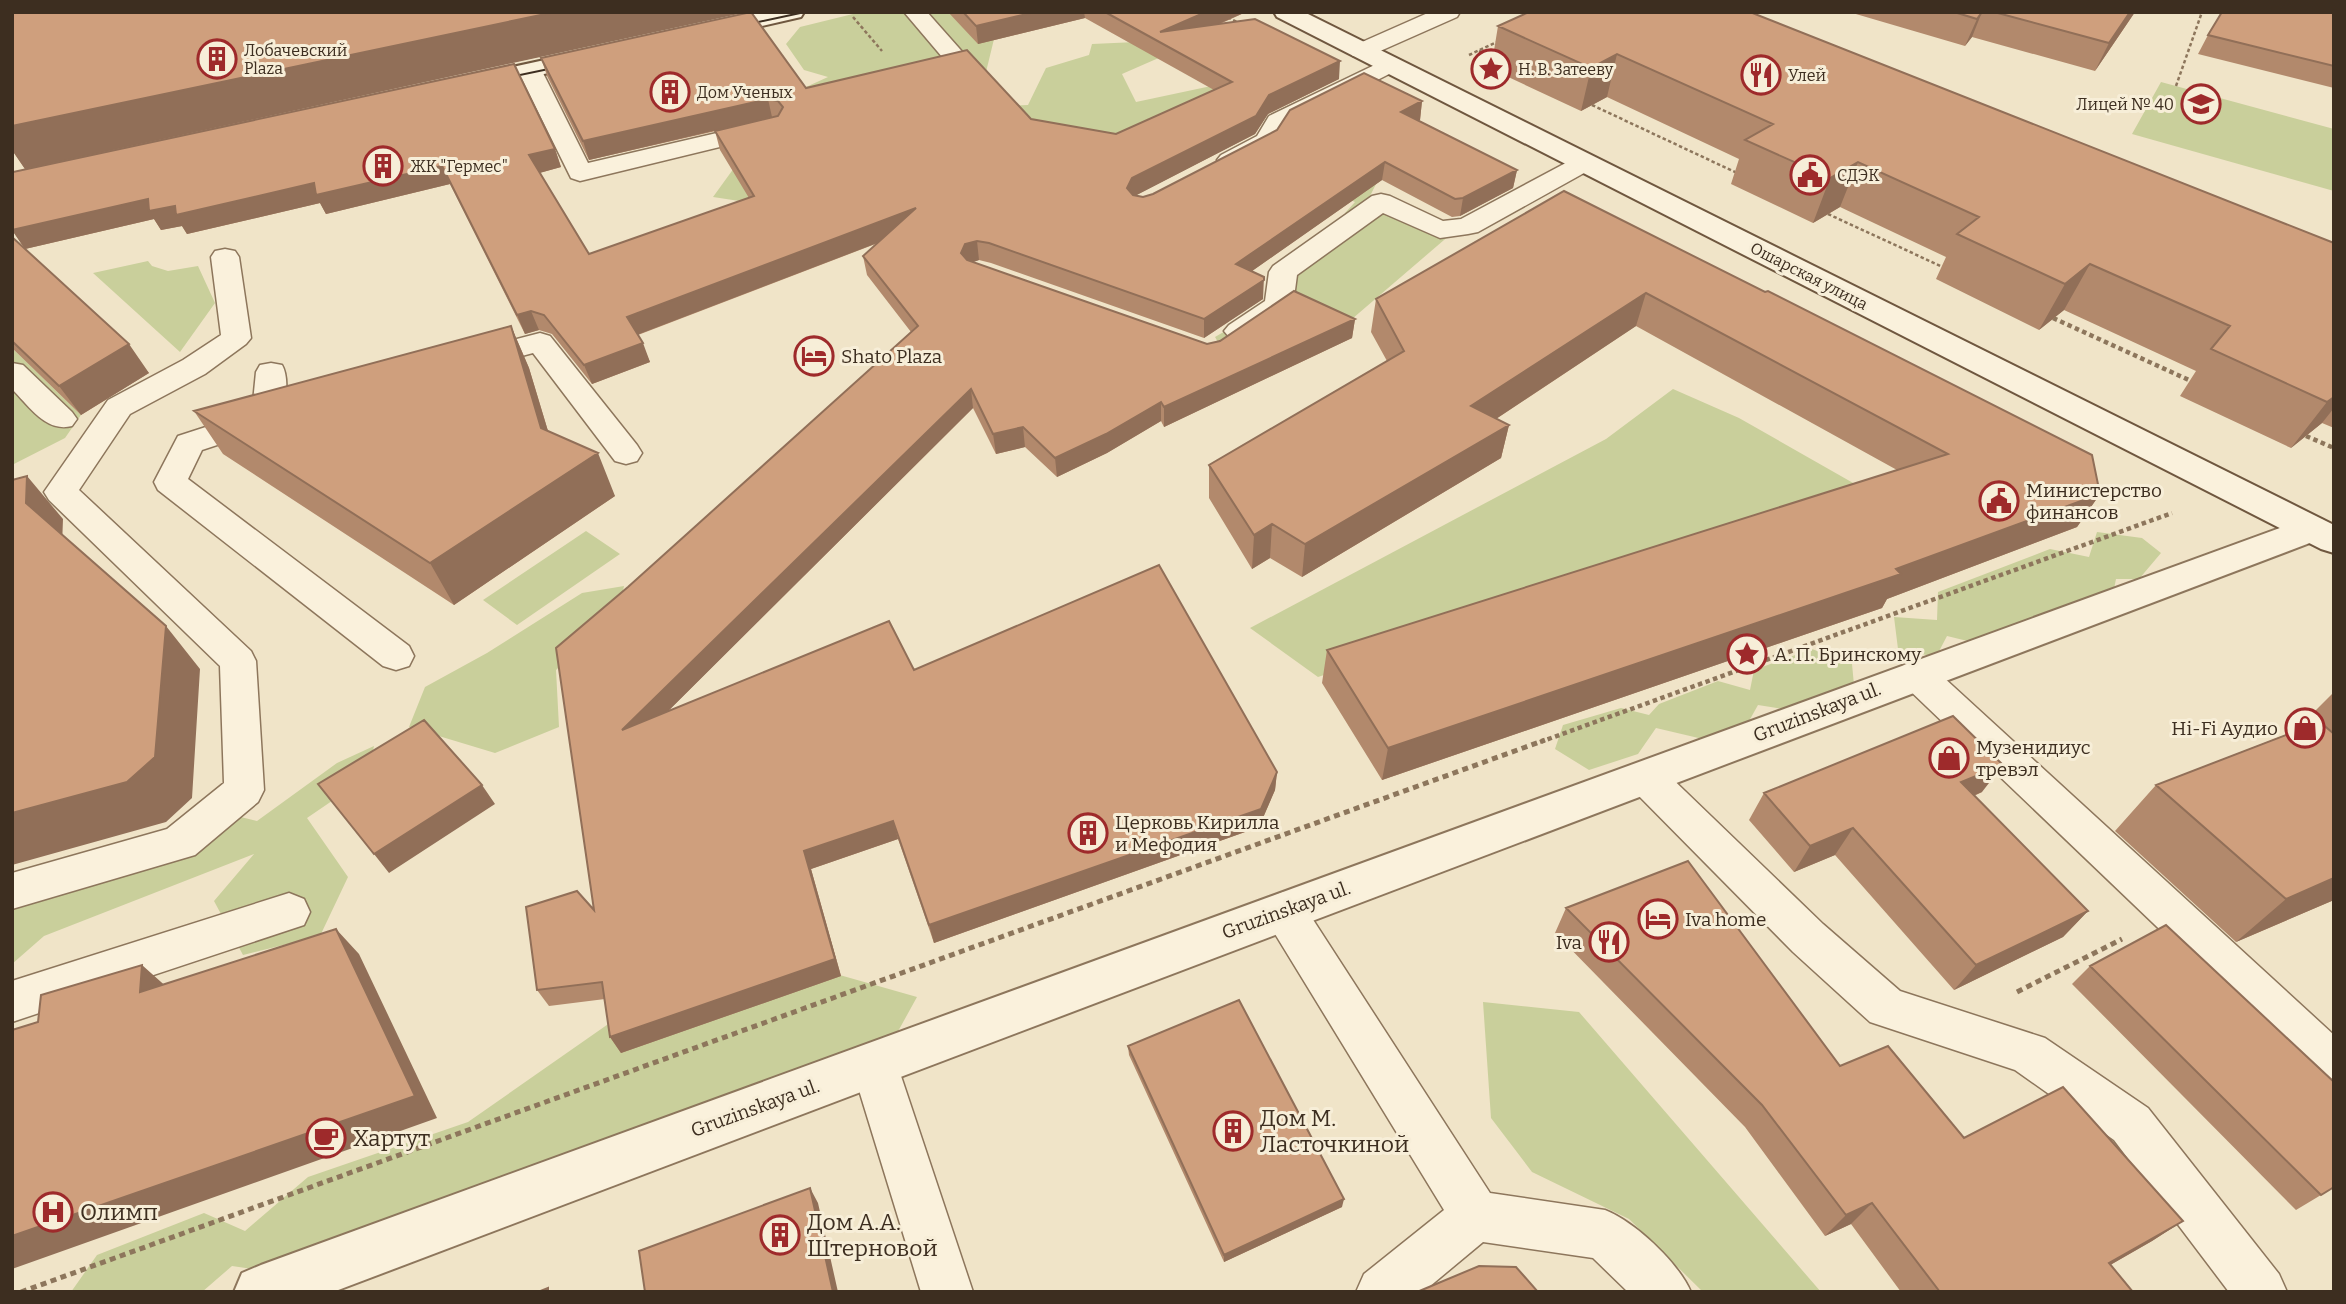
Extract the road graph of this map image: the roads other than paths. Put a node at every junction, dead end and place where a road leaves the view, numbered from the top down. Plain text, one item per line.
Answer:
1 (793, 12) edge
2 (915, 12) edge
3 (1285, 12) edge
4 (1449, 12) edge
5 (688, 36) edge
6 (622, 50) edge
7 (1361, 51) junction
8 (1389, 65) junction
9 (530, 71) junction
10 (902, 74) edge
11 (436, 91) edge
12 (772, 127) edge
13 (1584, 163) junction
14 (1204, 173) edge
15 (225, 257) dead end
16 (1218, 345) edge
17 (449, 367) edge
18 (12, 372) edge
19 (271, 372) dead end
20 (61, 419) edge
21 (626, 453) dead end
22 (2322, 534) edge
23 (396, 656) dead end
24 (1917, 675) junction
25 (1645, 777) junction
26 (12, 891) edge
27 (1284, 911) junction
28 (289, 912) dead end
29 (12, 1002) edge
30 (2332, 1062) edge
31 (874, 1064) junction
32 (1476, 1216) junction
33 (261, 1292) edge
34 (947, 1292) edge
35 (1382, 1292) edge
36 (1665, 1292) edge
37 (2261, 1292) edge

1 - 5 street
2 - 10 lane
3 - 7 street, Ошарская улица
4 - 7 lane
6 - 9 street
7 - 8 street, Ошарская улица
8 - 13 street, Ошарская улица
8 - 14 lane
9 - 11 street
9 - 12 lane
13 - 16 lane
13 - 22 street, Ошарская улица
15 - 26 lane
17 - 21 lane
18 - 20 lane
19 - 23 lane
22 - 24 street, Gruzinskaya ul.
24 - 25 street, Gruzinskaya ul.
24 - 30 lane
25 - 27 street, Gruzinskaya ul.
25 - 37 lane
27 - 31 street, Gruzinskaya ul.
27 - 32 lane
28 - 29 lane
31 - 33 street, Gruzinskaya ul.
31 - 34 lane
32 - 35 lane
32 - 36 lane

